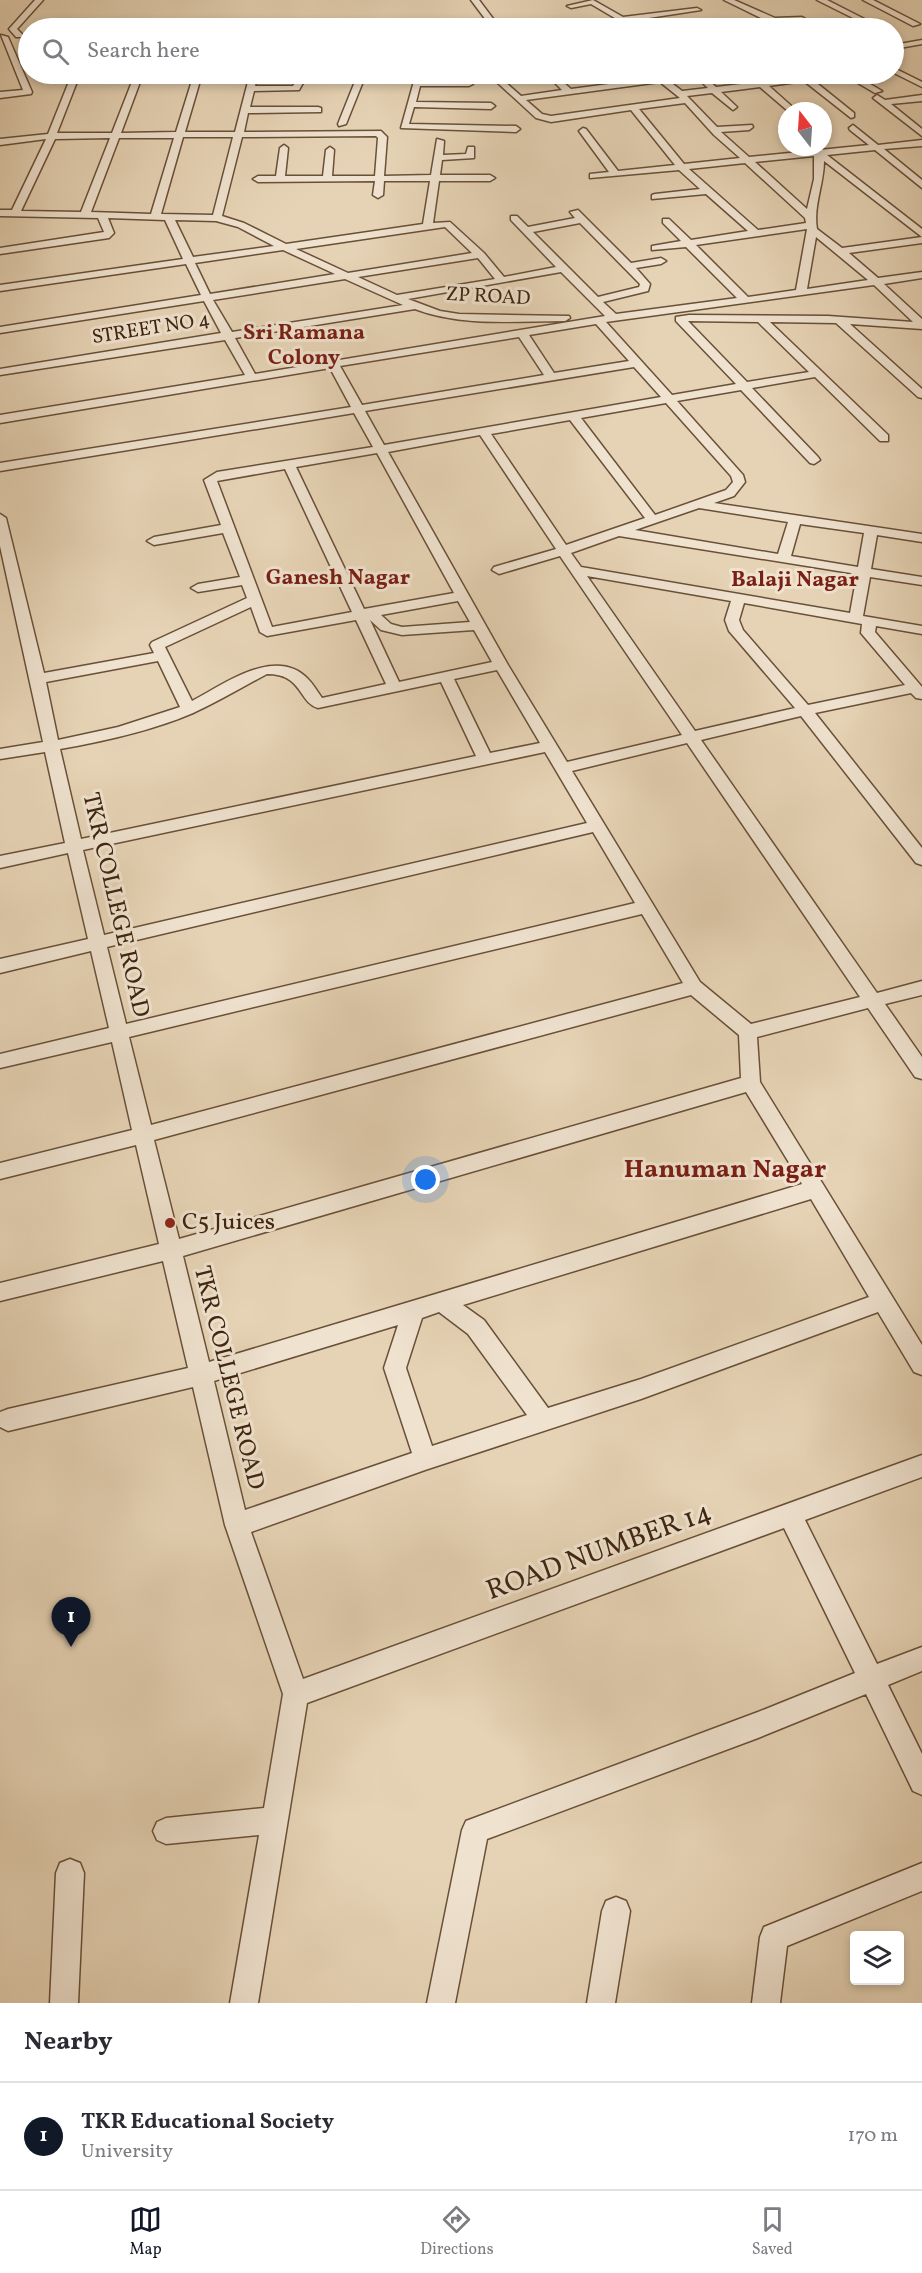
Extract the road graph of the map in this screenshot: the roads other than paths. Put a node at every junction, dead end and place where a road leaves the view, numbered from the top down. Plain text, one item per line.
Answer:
1 (39, 0) edge
2 (474, 0) edge
3 (609, 0) edge
4 (678, 0) edge
5 (728, 0) edge
6 (821, 0) edge
7 (867, 0) edge
8 (592, 2) junction
9 (571, 6) dead end
10 (697, 10) junction
11 (706, 15) dead end
12 (26, 18) edge
13 (488, 18) edge
14 (618, 18) edge
15 (636, 18) edge
16 (768, 18) edge
17 (858, 18) edge
18 (919, 23) edge
19 (904, 26) edge
20 (0, 28) edge
21 (18, 29) edge
22 (16, 32) junction
23 (2, 37) edge
24 (922, 42) edge
25 (910, 44) junction
26 (904, 45) edge
27 (922, 51) edge
28 (18, 71) edge
29 (904, 75) edge
30 (24, 84) edge
31 (72, 84) edge
32 (135, 84) edge
33 (195, 84) edge
34 (251, 84) edge
35 (298, 84) edge
36 (358, 84) edge
37 (417, 84) joint
38 (469, 84) dead end
39 (504, 84) edge
40 (561, 84) edge
41 (605, 84) edge
42 (669, 84) edge
43 (710, 84) edge
44 (746, 84) edge
45 (771, 84) edge
46 (811, 84) edge
47 (860, 84) edge
48 (922, 85) edge
49 (764, 86) junction
50 (750, 87) junction
51 (250, 89) junction
52 (717, 90) junction
53 (569, 92) junction
54 (0, 95) edge
55 (684, 97) junction
56 (879, 97) junction
57 (522, 98) junction
58 (922, 98) edge
59 (783, 102) edge
60 (411, 104) junction
61 (491, 106) dead end
62 (633, 107) junction
63 (733, 107) dead end
64 (244, 110) junction
65 (318, 110) dead end
66 (851, 115) dead end
67 (342, 123) dead end
68 (749, 127) dead end
69 (853, 128) dead end
70 (516, 129) dead end
71 (391, 130) junction
72 (715, 130) junction
73 (583, 131) dead end
74 (922, 134) edge
75 (179, 135) junction
76 (238, 135) junction
77 (52, 136) junction
78 (115, 136) junction
79 (440, 141) dead end
80 (0, 142) edge
81 (922, 143) edge
82 (284, 148) dead end
83 (877, 148) junction
84 (471, 149) dead end
85 (330, 150) dead end
86 (832, 150) edge
87 (780, 156) edge
88 (819, 156) edge
89 (826, 156) edge
90 (438, 158) junction
91 (748, 161) junction
92 (682, 168) junction
93 (616, 174) junction
94 (592, 177) dead end
95 (258, 178) dead end
96 (280, 178) junction
97 (436, 178) junction
98 (490, 178) dead end
99 (327, 179) junction
100 (380, 179) junction
101 (922, 185) edge
102 (708, 191) junction
103 (378, 195) dead end
104 (655, 197) dead end
105 (0, 213) edge
106 (15, 214) junction
107 (85, 215) junction
108 (102, 215) junction
109 (155, 216) junction
110 (168, 216) junction
111 (217, 218) junction
112 (514, 218) dead end
113 (666, 221) dead end
114 (811, 224) junction
115 (428, 227) junction
116 (525, 230) junction
117 (757, 234) junction
118 (922, 234) edge
119 (922, 240) edge
120 (688, 243) junction
121 (284, 247) junction
122 (656, 248) dead end
123 (0, 250) edge
124 (842, 251) junction
125 (480, 255) junction
126 (661, 261) dead end
127 (189, 262) junction
128 (629, 266) junction
129 (564, 268) junction
130 (922, 275) edge
131 (348, 276) junction
132 (502, 280) junction
133 (876, 282) junction
134 (0, 288) edge
135 (801, 293) junction
136 (207, 298) junction
137 (395, 298) junction
138 (596, 301) junction
139 (746, 301) junction
140 (416, 306) junction
141 (916, 312) edge
142 (613, 318) junction
143 (760, 318) junction
144 (680, 319) junction
145 (833, 320) junction
146 (599, 321) junction
147 (922, 326) edge
148 (0, 330) edge
149 (523, 334) junction
150 (228, 335) junction
151 (637, 363) junction
152 (334, 364) junction
153 (0, 372) edge
154 (815, 374) junction
155 (551, 377) junction
156 (252, 378) junction
157 (743, 387) junction
158 (922, 395) edge
159 (669, 399) junction
160 (358, 409) junction
161 (573, 416) junction
162 (0, 419) edge
163 (484, 432) junction
164 (884, 438) dead end
165 (381, 449) junction
166 (814, 460) dead end
167 (289, 465) junction
168 (0, 467) edge
169 (697, 504) junction
170 (0, 518) edge
171 (795, 519) junction
172 (653, 520) junction
173 (228, 528) junction
174 (871, 531) junction
175 (619, 532) junction
176 (922, 538) edge
177 (154, 541) dead end
178 (564, 551) junction
179 (783, 559) junction
180 (499, 570) dead end
181 (576, 570) junction
182 (864, 573) junction
183 (246, 579) junction
184 (922, 581) edge
185 (198, 588) dead end
186 (462, 596) junction
187 (739, 597) junction
188 (254, 600) junction
189 (364, 613) junction
190 (863, 618) junction
191 (479, 625) junction
192 (922, 630) edge
193 (163, 656) junction
194 (501, 665) junction
195 (445, 676) junction
196 (38, 679) junction
197 (394, 686) junction
198 (918, 692) edge
199 (189, 709) junction
200 (805, 710) junction
201 (691, 738) junction
202 (549, 746) junction
203 (51, 747) junction
204 (0, 754) edge
205 (485, 759) junction
206 (562, 768) junction
207 (597, 826) junction
208 (74, 846) junction
209 (922, 860) edge
210 (0, 862) edge
211 (646, 907) junction
212 (98, 944) junction
213 (0, 966) edge
214 (694, 987) junction
215 (922, 988) edge
216 (874, 1002) junction
217 (119, 1032) junction
218 (748, 1032) junction
219 (0, 1061) edge
220 (922, 1072) edge
221 (751, 1083) junction
222 (143, 1135) junction
223 (0, 1171) edge
224 (815, 1189) junction
225 (171, 1250) junction
226 (0, 1292) edge
227 (883, 1301) junction
228 (442, 1302) junction
229 (413, 1311) junction
230 (922, 1365) edge
231 (201, 1375) junction
232 (8, 1420) dead end
233 (544, 1421) junction
234 (425, 1459) junction
235 (922, 1466) edge
236 (790, 1514) junction
237 (237, 1525) junction
238 (922, 1659) edge
239 (872, 1678) junction
240 (296, 1694) junction
241 (922, 1782) edge
242 (274, 1821) junction
243 (166, 1831) dead end
244 (70, 1874) dead end
245 (922, 1877) edge
246 (616, 1911) dead end
247 (64, 2003) edge
248 (244, 2003) edge
249 (441, 2003) edge
250 (601, 2003) edge
251 (766, 2003) edge

1 - 12 street
2 - 13 street
3 - 8 street
4 - 10 street
5 - 16 street
6 - 17 street
7 - 18 street
8 - 9 street
8 - 14 street
10 - 11 street
10 - 15 street
18 - 19 street
20 - 22 street
21 - 22 street
22 - 23 street
23 - 28 street
24 - 25 street
25 - 26 street
25 - 27 street
29 - 48 street
30 - 54 street
31 - 77 street
32 - 78 street
33 - 75 street
34 - 51 street
35 - 51 street
36 - 67 street
37 - 38 street
37 - 60 street
39 - 57 street
40 - 53 street
41 - 53 street
42 - 55 street
43 - 52 street
44 - 50 street
45 - 49 street
46 - 66 street
47 - 56 street
49 - 50 street
49 - 59 street
50 - 52 street
51 - 64 street
52 - 55 street
52 - 63 street
53 - 57 street
55 - 62 street
55 - 72 street
56 - 58 street
56 - 74 street
57 - 62 street
60 - 61 street
60 - 71 street
62 - 92 street
64 - 65 street
64 - 76 street
68 - 72 street
69 - 83 street
70 - 71 street
71 - 76 street
71 - 100 street
72 - 91 street
73 - 93 street
75 - 76 street
75 - 78 street
75 - 109 street
76 - 111 street
77 - 78 street
77 - 80 street
77 - 106 street
78 - 107 street
79 - 90 street
81 - 83 street
82 - 96 street
83 - 86 street
83 - 101 street
84 - 90 street
85 - 99 street
87 - 91 street
88 - 114 street
89 - 118 street
90 - 97 street
91 - 92 street
91 - 114 street
92 - 93 street
92 - 102 street
93 - 94 street
95 - 96 street
96 - 99 street
97 - 98 street
97 - 100 street
97 - 115 street
99 - 100 street
100 - 103 street
102 - 104 street
102 - 117 street
105 - 106 street, ZP ROAD
106 - 107 street, ZP ROAD
107 - 108 street, ZP ROAD
108 - 109 street, ZP ROAD
108 - 123 street
109 - 110 street, ZP ROAD
110 - 111 street, ZP ROAD
110 - 127 street
111 - 121 street, ZP ROAD
112 - 116 street
113 - 120 street
114 - 117 street
114 - 124 street
114 - 135 street
115 - 121 street
115 - 125 street
116 - 128 street
116 - 129 street
117 - 120 street
119 - 124 street
120 - 122 street
120 - 139 street
121 - 127 street
121 - 131 street, ZP ROAD
124 - 133 street
125 - 131 street
125 - 132 street
126 - 128 street
127 - 134 street
127 - 136 street
128 - 138 street
129 - 132 street
129 - 138 street
130 - 133 street
131 - 136 street
131 - 137 street, ZP ROAD
132 - 137 street
133 - 135 street
133 - 141 street
135 - 139 street
135 - 145 street
136 - 148 street
136 - 150 street
137 - 140 street, ZP ROAD
138 - 142 street
139 - 142 street
140 - 142 street, ZP ROAD
140 - 150 street, STREET NO 4
141 - 147 street
142 - 144 street, ZP ROAD
142 - 146 street
143 - 144 street, ZP ROAD
143 - 145 street, ZP ROAD
143 - 154 street
144 - 157 street
145 - 147 street, ZP ROAD
145 - 158 street
146 - 149 street
146 - 151 street
149 - 152 street
149 - 155 street
150 - 153 street, STREET NO 4
150 - 156 street
151 - 155 street
151 - 159 street
152 - 156 street
152 - 160 street
154 - 157 street
154 - 164 street
155 - 160 street
156 - 162 street
157 - 159 street
157 - 166 street
159 - 161 street
159 - 169 street
160 - 165 street
160 - 168 street
161 - 163 street
161 - 172 street
163 - 165 street
163 - 178 street
165 - 167 street
165 - 186 street
167 - 173 street
167 - 189 street
169 - 171 street
169 - 172 street
170 - 196 street, TKR COLLEGE ROAD
171 - 174 street
171 - 179 street
172 - 175 street
173 - 177 street
173 - 183 street
174 - 176 street
174 - 182 street
175 - 178 street
175 - 179 street
178 - 180 street
178 - 181 street
179 - 182 street
181 - 187 street
181 - 201 street
182 - 184 street
182 - 190 street
183 - 185 street
183 - 188 street
186 - 189 street
186 - 191 street
187 - 190 street
187 - 200 street
188 - 189 street
188 - 193 street
189 - 191 street
189 - 197 street
190 - 192 street
190 - 198 street
191 - 194 street
193 - 196 street
193 - 199 street
194 - 195 street
194 - 202 street
195 - 197 street
195 - 205 street
196 - 203 street, TKR COLLEGE ROAD
197 - 199 street
198 - 200 street
199 - 203 street
200 - 201 street
200 - 209 street
201 - 206 street
201 - 216 street
202 - 205 street
202 - 206 street
203 - 204 street
203 - 208 street, TKR COLLEGE ROAD
205 - 208 street
206 - 207 street
207 - 211 street
207 - 212 street
208 - 210 street
208 - 212 street, TKR COLLEGE ROAD
211 - 214 street
211 - 217 street
212 - 213 street
212 - 217 street, TKR COLLEGE ROAD
214 - 218 street
214 - 222 street
215 - 216 street
216 - 218 street
216 - 220 street
217 - 219 street
217 - 222 street, TKR COLLEGE ROAD
218 - 221 street
221 - 224 street
221 - 225 street
222 - 223 street
222 - 225 street, TKR COLLEGE ROAD
224 - 227 street
224 - 228 street
225 - 226 street
225 - 231 street, TKR COLLEGE ROAD
227 - 230 street
227 - 233 street
228 - 229 street
228 - 233 street
229 - 231 street
229 - 234 street
231 - 232 street
231 - 237 street, TKR COLLEGE ROAD
233 - 234 street
234 - 237 street
235 - 236 street, ROAD NUMBER 14
236 - 239 street
236 - 240 street, ROAD NUMBER 14
237 - 240 street, TKR COLLEGE ROAD
238 - 239 street
239 - 241 street
239 - 249 street
240 - 242 street, TKR COLLEGE ROAD
242 - 243 street
242 - 248 street, TKR COLLEGE ROAD
244 - 247 street
245 - 251 street
246 - 250 street

